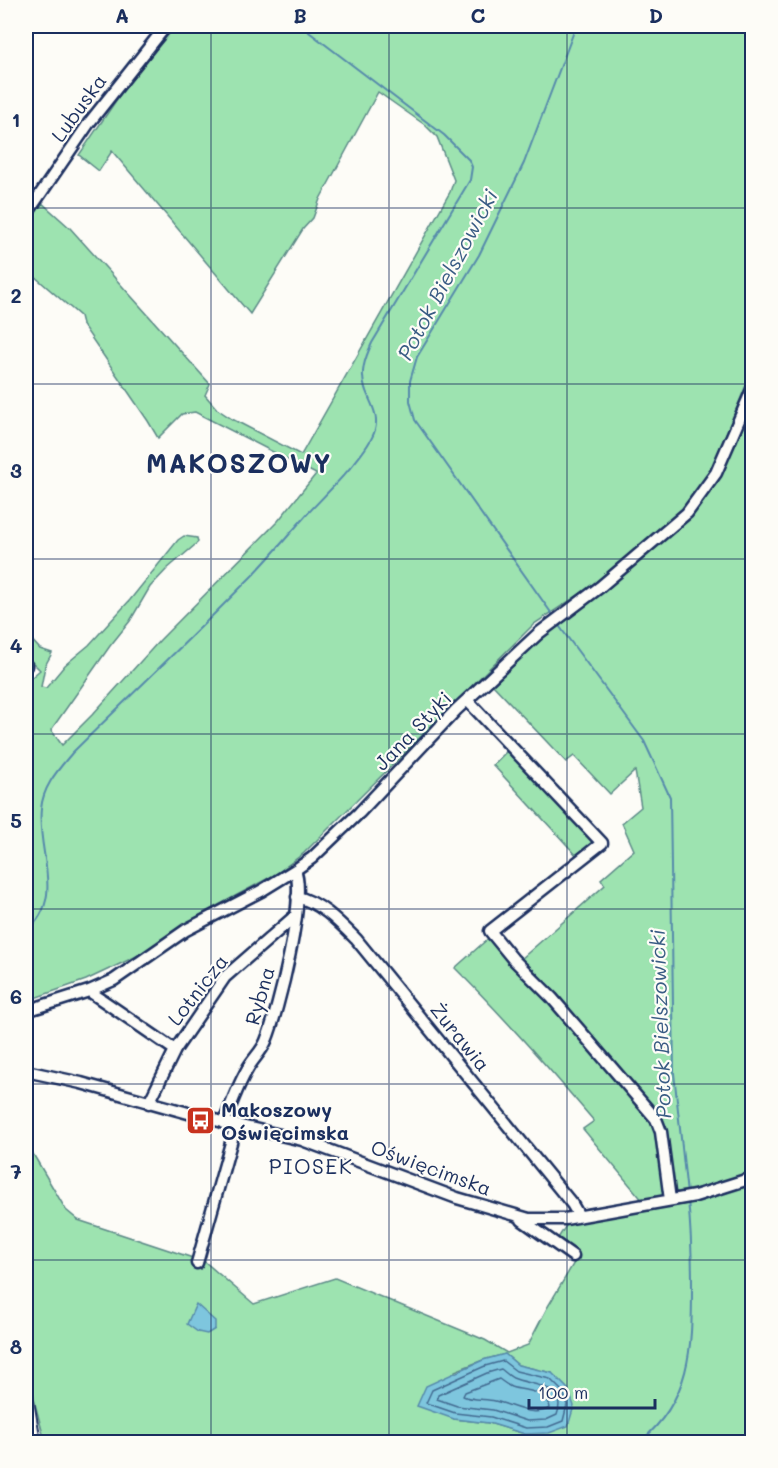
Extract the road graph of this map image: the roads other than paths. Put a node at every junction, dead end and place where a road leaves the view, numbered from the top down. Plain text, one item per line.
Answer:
1 (166, 26) edge
2 (26, 215) edge
3 (753, 390) edge
4 (467, 700) junction
5 (296, 870) junction
6 (297, 897) junction
7 (295, 916) junction
8 (89, 991) junction
9 (26, 1011) edge
10 (175, 1050) junction
11 (26, 1071) edge
12 (149, 1103) junction
13 (224, 1123) junction
14 (236, 1125) junction
15 (753, 1178) edge
16 (670, 1200) junction
17 (511, 1215) junction
18 (579, 1216) junction
19 (555, 1220) junction
20 (549, 1238) junction
21 (573, 1256) dead end
22 (197, 1263) dead end
23 (26, 1402) edge
24 (32, 1439) edge

1 - 2 street, Lubuska
3 - 4 street, Jana Styki
4 - 5 street, Jana Styki
4 - 16 street
5 - 6 street, Rybna
5 - 8 street, Jana Styki
6 - 7 street, Rybna
6 - 18 street, Żurawia
7 - 10 street, Lotnicza
7 - 13 street, Rybna
8 - 9 street, Jana Styki
8 - 10 street
10 - 12 street, Lotnicza
11 - 12 street, Oświęcimska
12 - 13 street, Oświęcimska
13 - 14 street, Oświęcimska
14 - 17 street, Oświęcimska
14 - 22 street
15 - 16 street, Oświęcimska
16 - 18 street, Oświęcimska
17 - 19 street, Oświęcimska
17 - 20 street, Oświęcimska
18 - 19 street, Oświęcimska
19 - 20 street
20 - 21 street, Oświęcimska
23 - 24 main road

